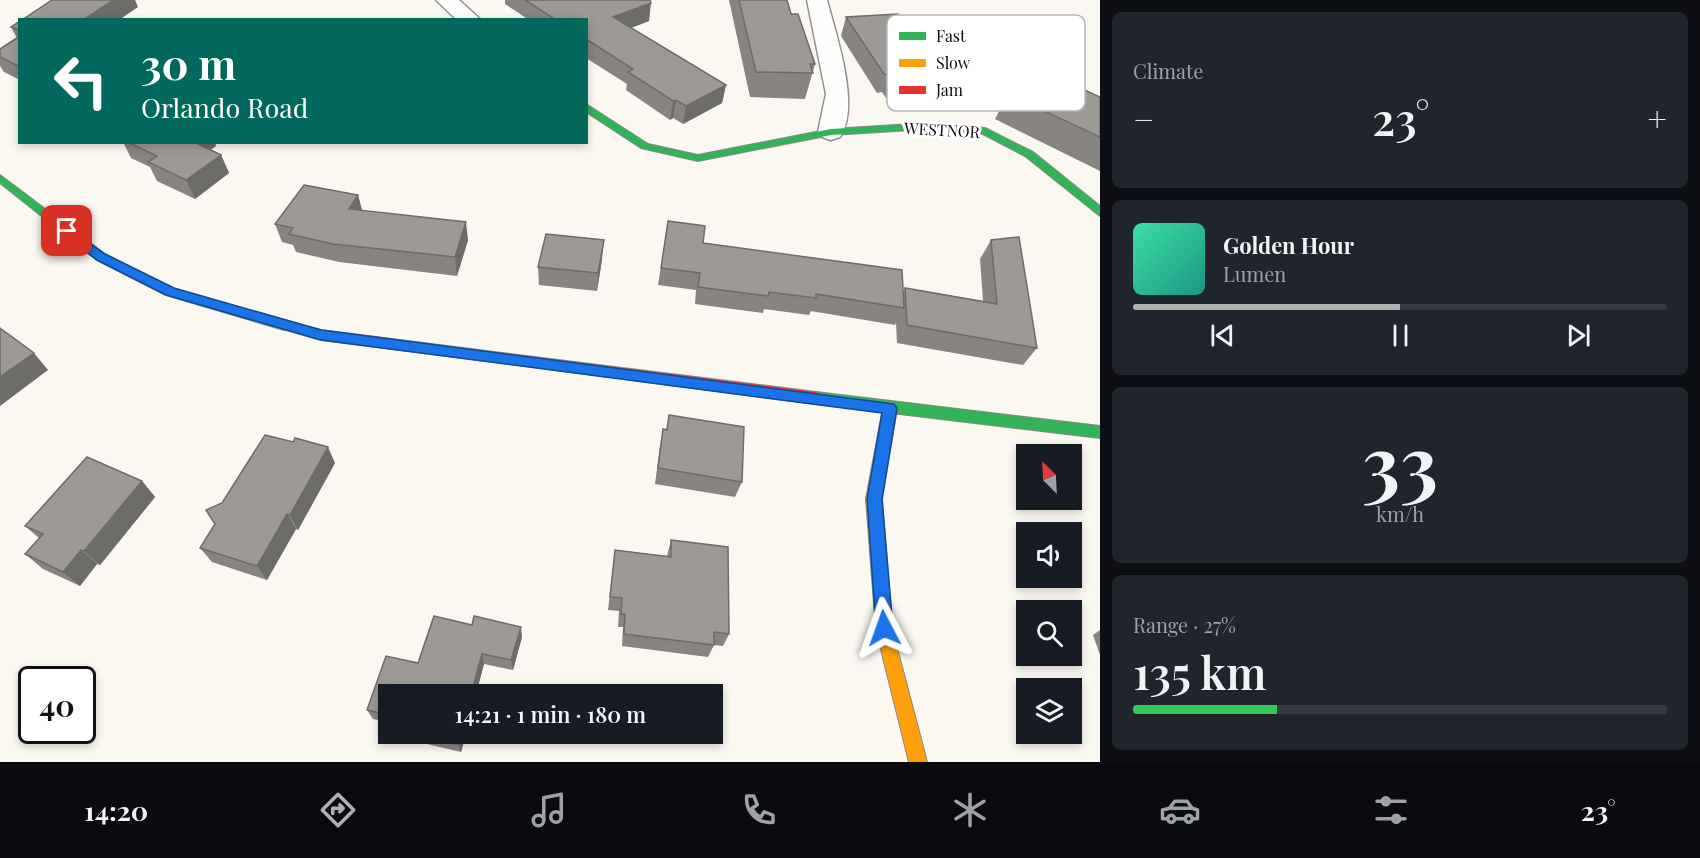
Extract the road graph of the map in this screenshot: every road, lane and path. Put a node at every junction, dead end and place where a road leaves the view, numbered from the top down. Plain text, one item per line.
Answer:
1 (446, 0) edge
2 (818, 0) edge
3 (468, 18) edge
4 (588, 108) edge
5 (831, 132) junction
6 (0, 178) edge
7 (1100, 212) edge
8 (890, 408) junction
9 (1100, 432) edge
10 (918, 762) edge

1 - 3 street
2 - 5 street
4 - 5 street, WESTNOR
5 - 7 street, WESTNOR
6 - 8 street
8 - 9 street
8 - 10 street

